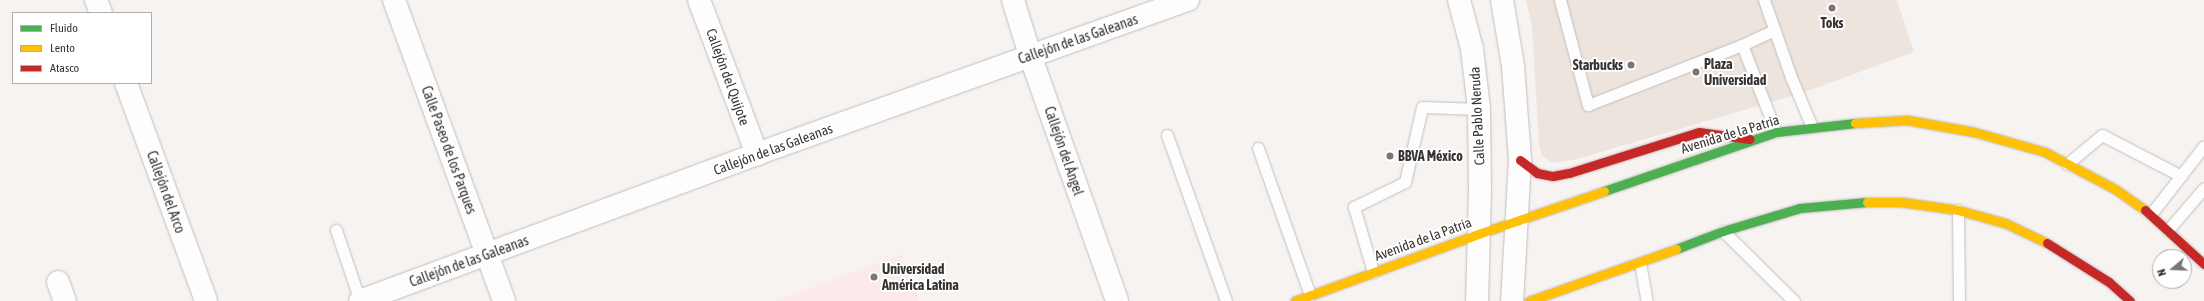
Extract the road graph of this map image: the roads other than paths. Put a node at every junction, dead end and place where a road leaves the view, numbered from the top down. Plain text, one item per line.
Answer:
1 (96, 0) edge
2 (394, 0) edge
3 (700, 0) edge
4 (1013, 0) edge
5 (1188, 0) edge
6 (1502, 0) edge
7 (1560, 0) edge
8 (1764, 0) edge
9 (1461, 3) edge
10 (101, 12) edge
11 (1774, 30) junction
12 (1742, 45) junction
13 (1030, 55) junction
14 (126, 84) edge
15 (1479, 109) junction
16 (1812, 127) junction
17 (1776, 132) junction
18 (1167, 135) dead end
19 (1755, 139) junction
20 (2204, 146) edge
21 (1258, 148) dead end
22 (757, 154) junction
23 (1520, 160) junction
24 (2067, 164) junction
25 (2180, 176) junction
26 (2204, 188) edge
27 (1958, 210) junction
28 (2151, 214) junction
29 (1518, 220) junction
30 (336, 230) dead end
31 (2168, 230) junction
32 (1723, 231) junction
33 (1478, 234) junction
34 (487, 254) junction
35 (2204, 262) edge
36 (1640, 263) junction
37 (1373, 272) junction
38 (1558, 292) junction
39 (1310, 295) junction
40 (206, 301) edge
41 (360, 301) edge
42 (504, 301) edge
43 (1117, 301) edge
44 (1226, 301) edge
45 (1295, 301) edge
46 (1477, 301) edge
47 (1512, 301) edge
48 (1529, 301) edge
49 (1565, 301) edge
50 (1647, 301) edge
51 (1794, 301) edge
52 (1960, 301) edge
53 (2130, 301) edge

1 - 10 street
2 - 34 street, Calle Paseo de los Parques
3 - 22 street, Callejón del Quijote
4 - 13 street, Callejón del Ángel
5 - 13 street, Callejón de las Galeanas
6 - 23 street
7 - 12 lane
8 - 11 lane
9 - 15 street, Calle Pablo Neruda
11 - 12 lane
11 - 16 lane
12 - 17 lane
13 - 22 street, Callejón de las Galeanas
13 - 43 street, Callejón del Ángel
14 - 40 street, Callejón del Arco
15 - 33 street, Calle Pablo Neruda
15 - 37 lane
16 - 17 main road, Avenida de la Patria
16 - 24 main road, Avenida de la Patria
17 - 19 main road, Avenida de la Patria
18 - 44 lane
19 - 23 main road
19 - 29 main road, Avenida de la Patria
20 - 25 lane
21 - 39 lane
22 - 34 street, Callejón de las Galeanas
23 - 29 street
24 - 25 lane
24 - 28 main road, Avenida de la Patria
25 - 28 lane
26 - 31 lane
27 - 32 main road
27 - 52 lane
27 - 53 main road
28 - 31 main road, Avenida de la Patria
29 - 33 main road, Avenida de la Patria
29 - 47 street
30 - 41 lane
31 - 35 main road, Avenida de la Patria
32 - 36 main road
32 - 51 lane
33 - 37 main road, Avenida de la Patria
33 - 46 street, Calle Pablo Neruda
34 - 41 street, Callejón de las Galeanas
34 - 42 street, Calle Paseo de los Parques
36 - 38 main road
36 - 50 lane
37 - 39 main road, Avenida de la Patria
38 - 48 main road
38 - 49 lane
39 - 45 main road, Avenida de la Patria

